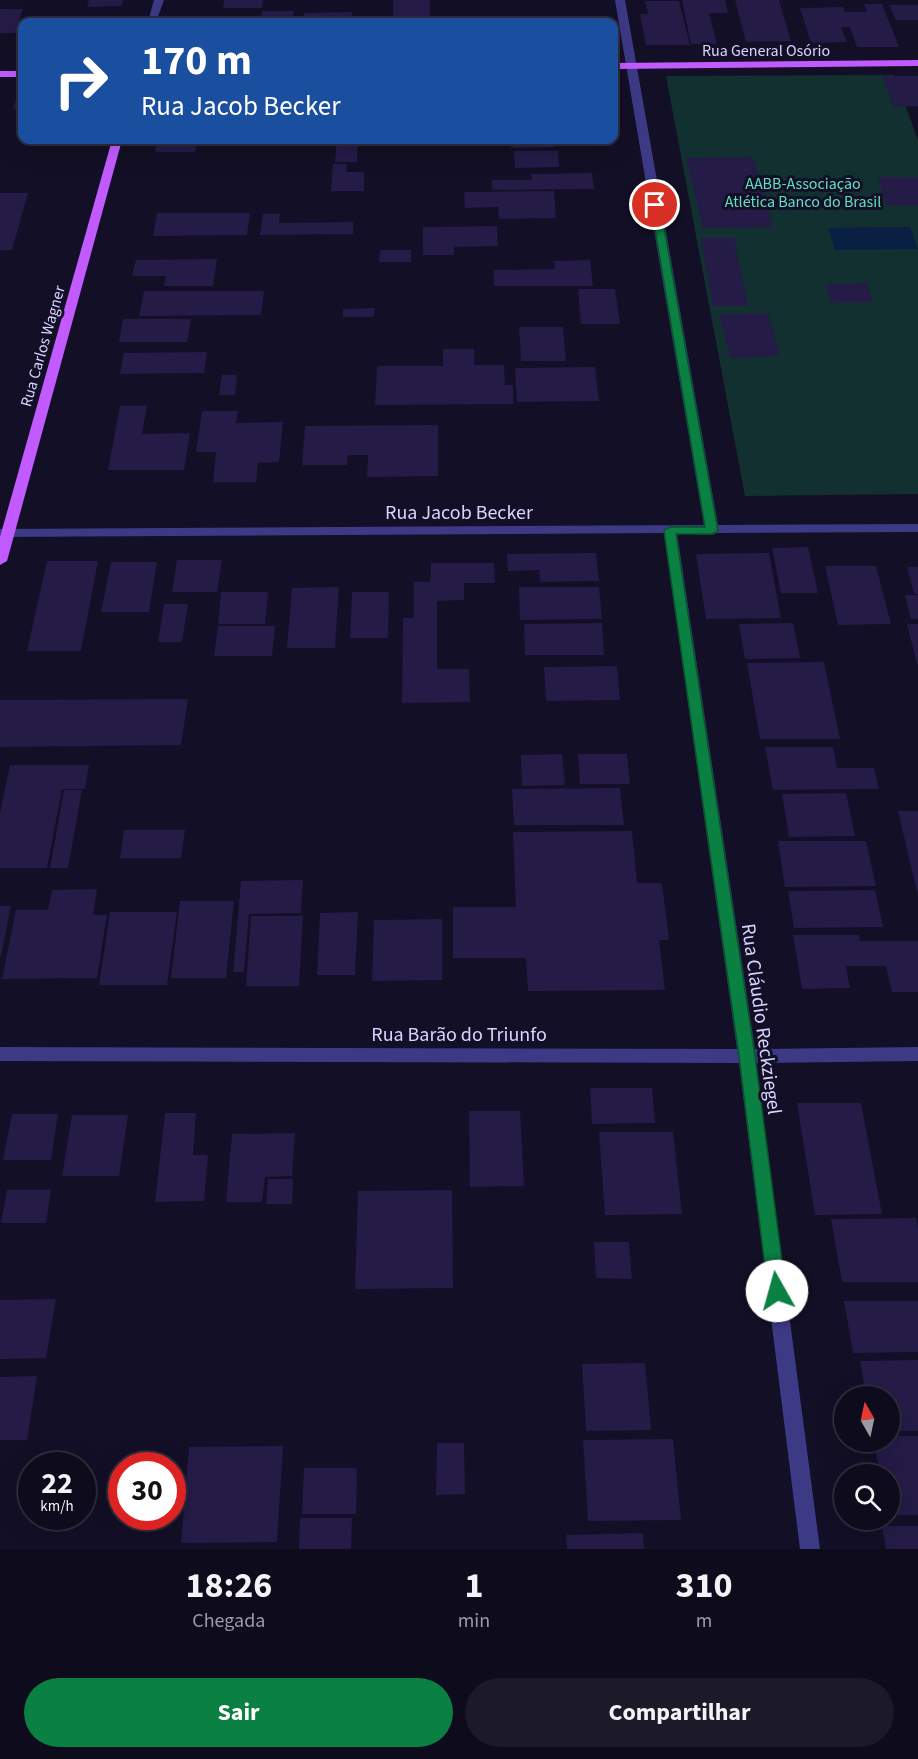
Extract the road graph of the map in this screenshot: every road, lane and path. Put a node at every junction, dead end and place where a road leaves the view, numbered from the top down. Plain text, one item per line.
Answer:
1 (159, 0) edge
2 (620, 0) edge
3 (153, 18) edge
4 (918, 63) edge
5 (618, 66) edge
6 (631, 66) junction
7 (0, 74) edge
8 (18, 74) edge
9 (116, 144) edge
10 (918, 528) edge
11 (670, 531) junction
12 (712, 531) junction
13 (3, 533) edge
14 (0, 561) edge
15 (0, 1054) edge
16 (918, 1054) edge
17 (747, 1056) junction
18 (810, 1549) edge

1 - 3 street
2 - 6 street
4 - 6 main road, Rua General Osório
5 - 6 main road, Rua General Osório
6 - 12 street
7 - 8 main road
9 - 13 main road, Rua Carlos Wagner
10 - 12 street, Rua Jacob Becker
11 - 12 street, Rua Jacob Becker
11 - 13 street, Rua Jacob Becker
11 - 17 street, Rua Cláudio Reckziegel
13 - 14 main road, Rua Carlos Wagner
15 - 17 street, Rua Barão do Triunfo
16 - 17 street, Rua Barão do Triunfo
17 - 18 street, Rua Cláudio Reckziegel

